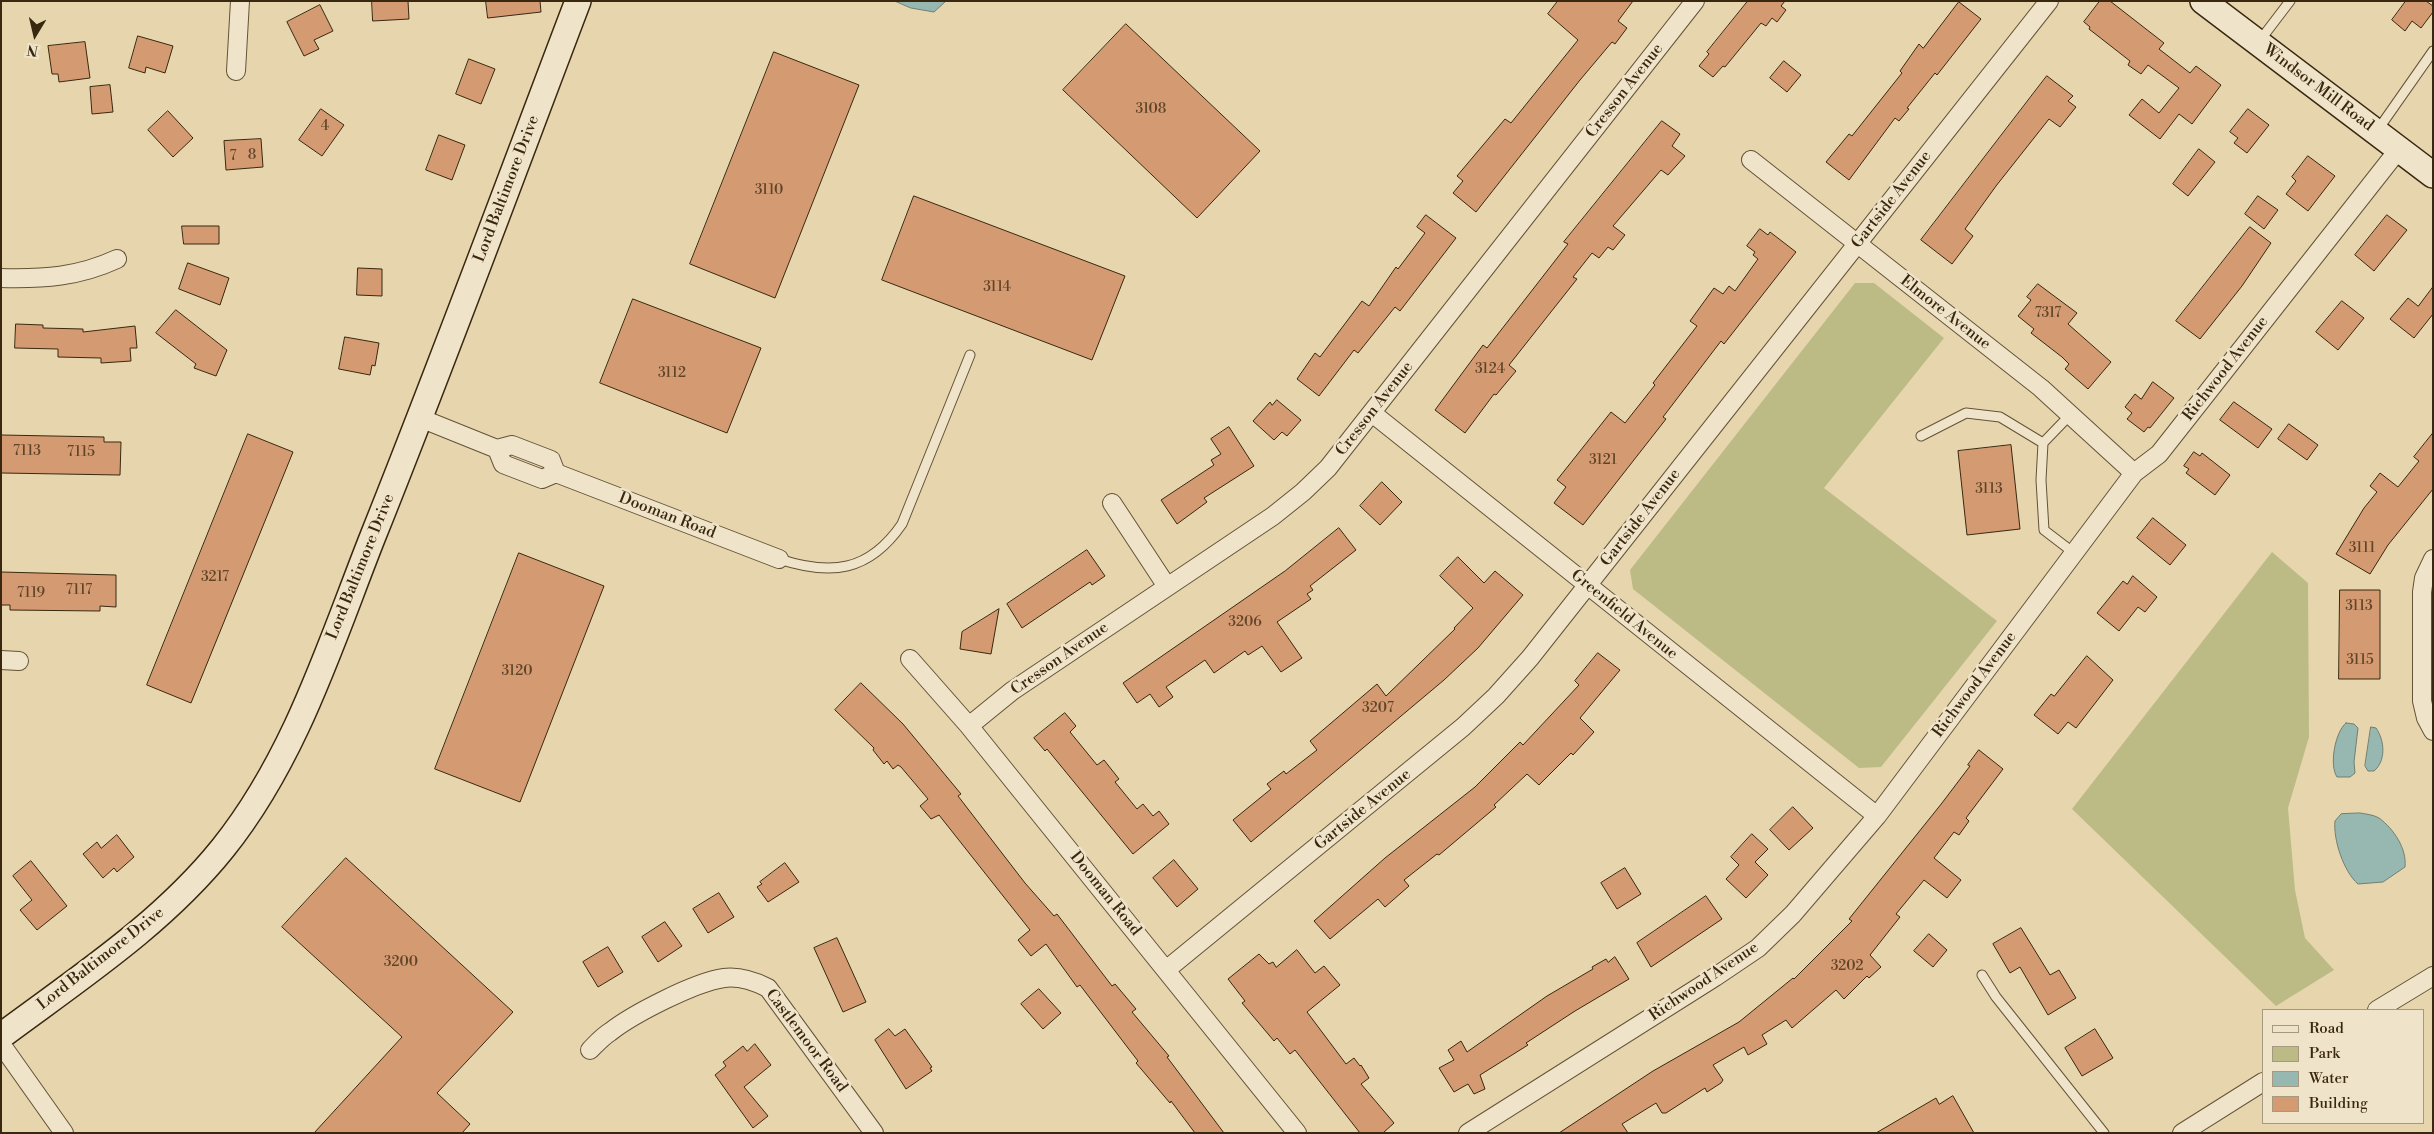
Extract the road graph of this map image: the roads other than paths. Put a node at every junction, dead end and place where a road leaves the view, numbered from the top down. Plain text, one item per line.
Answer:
1 (240, 1) edge
2 (578, 1) edge
3 (1695, 1) edge
4 (2049, 1) edge
5 (2203, 1) edge
6 (2290, 1) edge
7 (2258, 43) junction
8 (2433, 51) edge
9 (236, 71) dead end
10 (2376, 132) junction
11 (2399, 149) junction
12 (1752, 160) dead end
13 (2433, 175) edge
14 (1858, 244) junction
15 (117, 259) dead end
16 (1, 278) edge
17 (970, 355) dead end
18 (1372, 413) junction
19 (2070, 416) junction
20 (420, 418) junction
21 (1921, 436) dead end
22 (2043, 443) junction
23 (2134, 473) junction
24 (1112, 503) dead end
25 (2074, 554) junction
26 (779, 559) joint
27 (2433, 559) edge
28 (1166, 585) junction
29 (1588, 585) junction
30 (910, 659) dead end
31 (1, 660) edge
32 (19, 661) dead end
33 (968, 726) junction
34 (2433, 731) edge
35 (1877, 816) junction
36 (1166, 970) junction
37 (1982, 975) dead end
38 (2433, 976) edge
39 (2379, 1009) edge
40 (1, 1036) edge
41 (1, 1044) edge
42 (590, 1050) dead end
43 (2262, 1083) edge
44 (64, 1133) edge
45 (874, 1133) edge
46 (1297, 1133) edge
47 (1468, 1133) edge
48 (2104, 1133) edge
49 (2182, 1133) edge

1 - 9 street
2 - 20 main road, Lord Baltimore Drive
3 - 18 street, Cresson Avenue
4 - 14 street, Gartside Avenue
5 - 7 main road, Windsor Mill Road
6 - 7 lane
7 - 10 main road, Windsor Mill Road
8 - 10 lane
10 - 11 main road, Windsor Mill Road
11 - 13 main road, Windsor Mill Road
11 - 23 street, Richwood Avenue
12 - 14 street, Elmore Avenue
14 - 19 street, Elmore Avenue
14 - 29 street, Gartside Avenue
15 - 16 street
17 - 26 lane
18 - 28 street, Cresson Avenue
18 - 29 street, Greenfield Avenue
19 - 22 lane
19 - 23 street, Elmore Avenue
20 - 26 street, Dooman Road
20 - 40 main road, Lord Baltimore Drive
21 - 22 lane
22 - 25 lane
23 - 25 street, Richwood Avenue
24 - 28 street
25 - 35 street, Richwood Avenue
27 - 34 street
28 - 33 street, Cresson Avenue
29 - 35 street, Greenfield Avenue
29 - 36 street, Gartside Avenue
30 - 33 street, Dooman Road
31 - 32 street
33 - 36 street, Dooman Road
35 - 47 street, Richwood Avenue
36 - 46 street, Dooman Road
37 - 48 lane
38 - 39 street
41 - 44 street
42 - 45 street, Castlemoor Road
43 - 49 street

